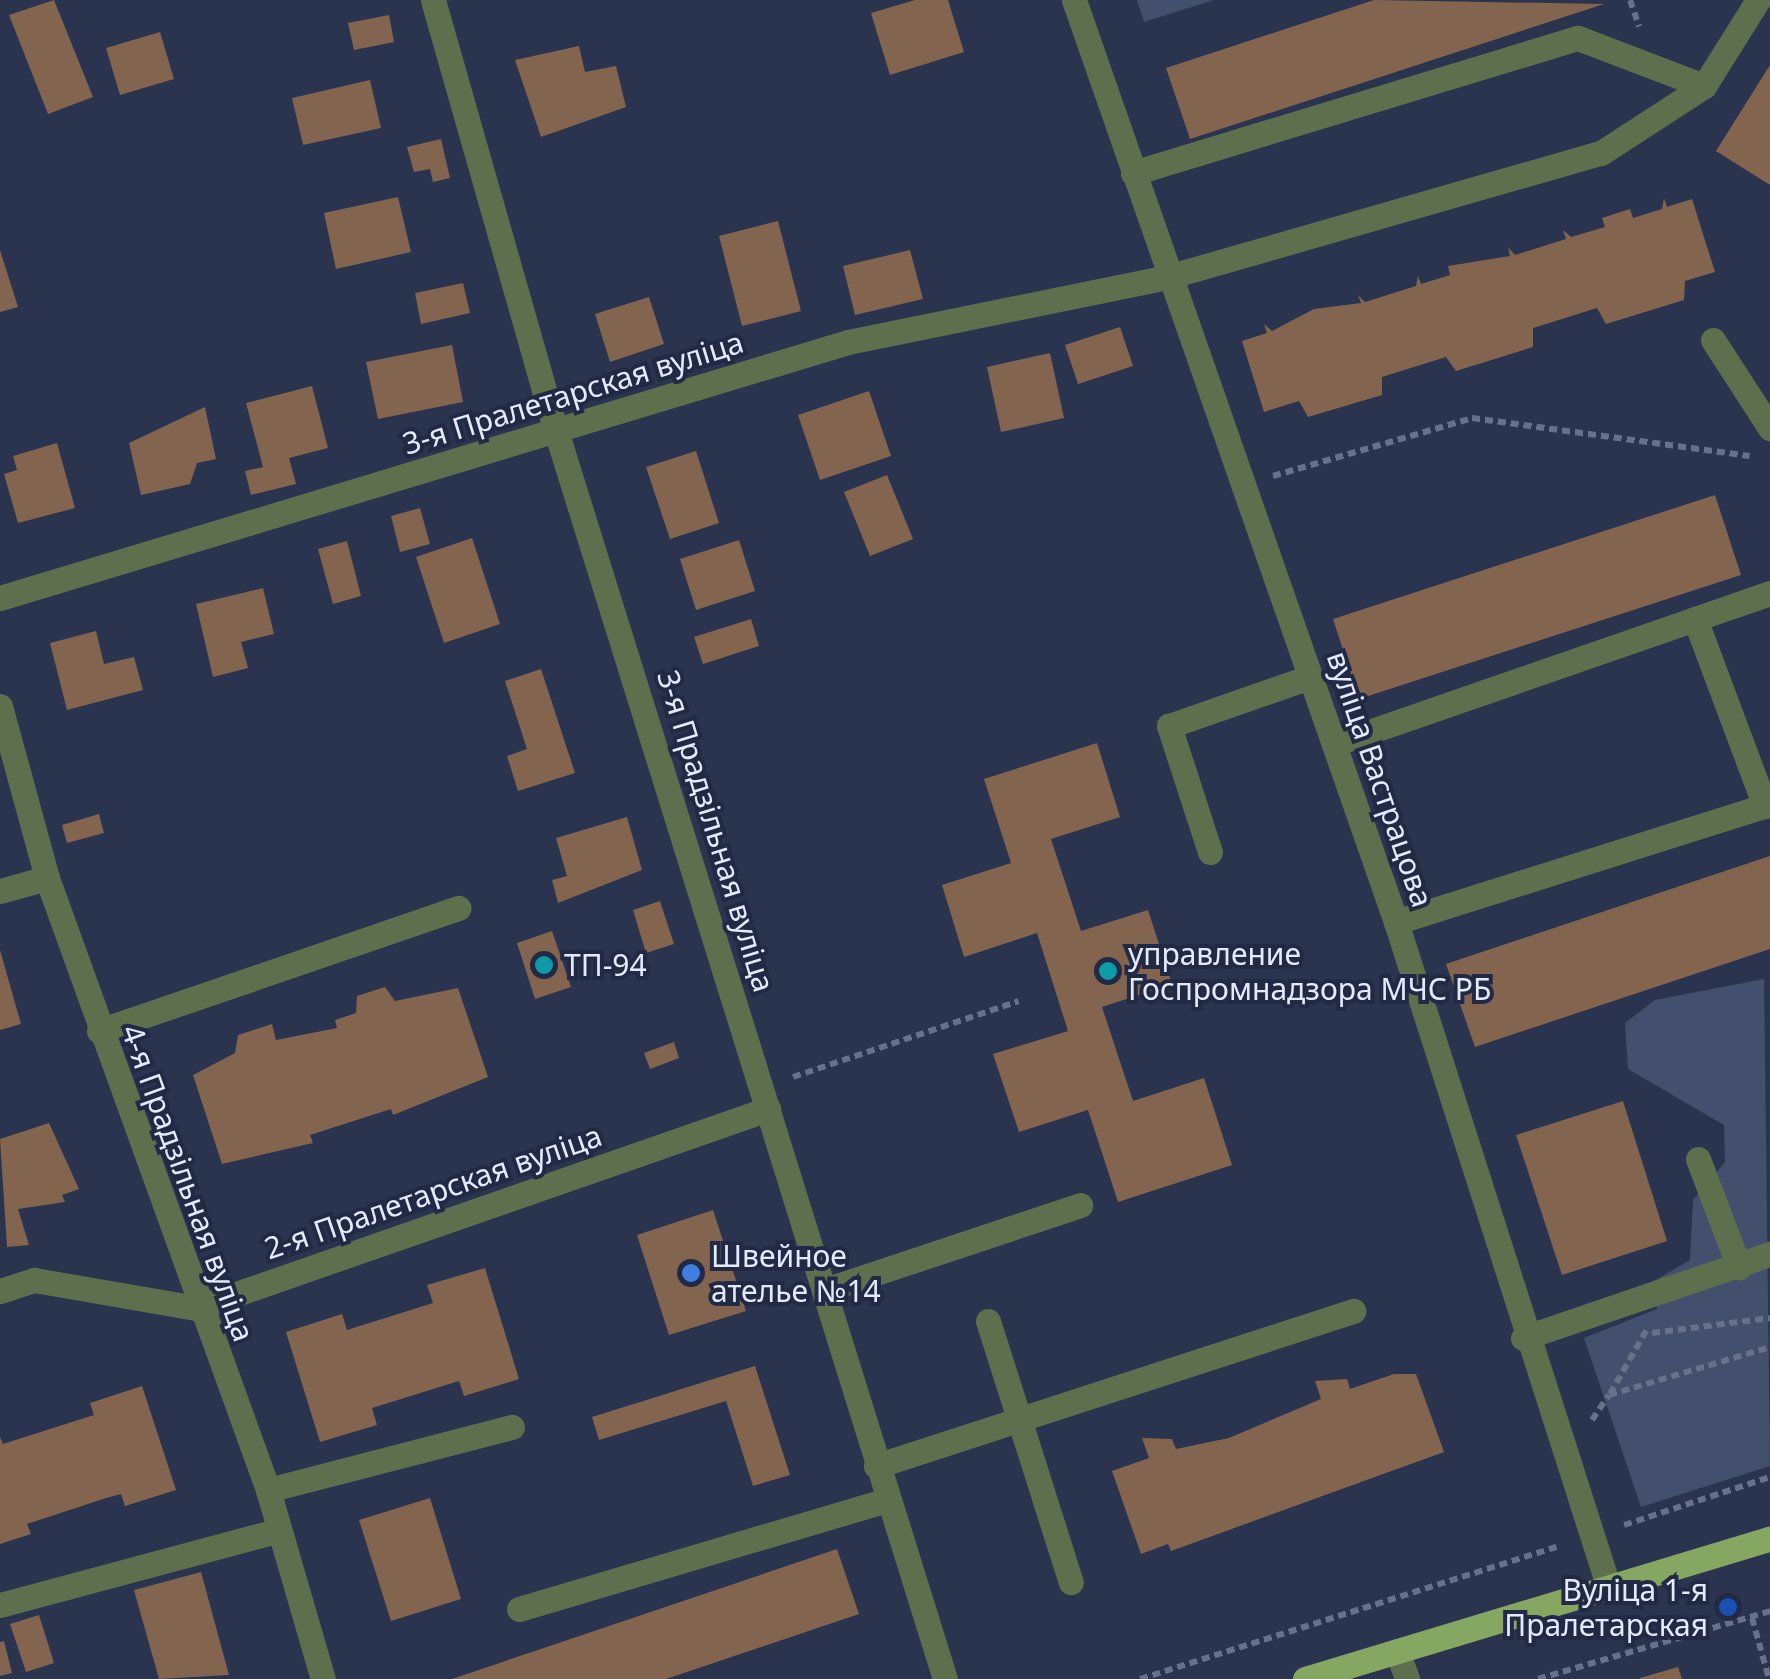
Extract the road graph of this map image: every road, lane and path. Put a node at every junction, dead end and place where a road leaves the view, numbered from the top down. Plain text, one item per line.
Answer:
1 (434, 0) edge
2 (1074, 0) edge
3 (1758, 0) edge
4 (1704, 86) junction
5 (1133, 173) junction
6 (1171, 276) junction
7 (1713, 340) dead end
8 (1770, 428) edge
9 (557, 434) junction
10 (1770, 458) edge
11 (1242, 485) junction
12 (1770, 593) edge
13 (0, 598) edge
14 (1694, 620) junction
15 (1310, 678) junction
16 (0, 706) edge
17 (1334, 744) junction
18 (1768, 805) edge
19 (1210, 852) dead end
20 (47, 878) junction
21 (0, 891) edge
22 (460, 908) dead end
23 (1396, 922) junction
24 (1020, 1001) dead end
25 (100, 1030) junction
26 (765, 1097) junction
27 (1698, 1159) dead end
28 (1080, 1204) dead end
29 (1770, 1254) edge
30 (1739, 1267) junction
31 (825, 1290) junction
32 (1667, 1290) junction
33 (0, 1291) edge
34 (196, 1308) junction
35 (1352, 1311) dead end
36 (1590, 1316) junction
37 (1770, 1318) edge
38 (988, 1320) dead end
39 (1645, 1334) junction
40 (1523, 1338) junction
41 (1770, 1347) edge
42 (1609, 1395) junction
43 (1020, 1420) junction
44 (512, 1427) dead end
45 (1565, 1459) junction
46 (876, 1466) junction
47 (1770, 1477) edge
48 (268, 1490) junction
49 (887, 1500) junction
50 (280, 1530) junction
51 (1592, 1535) junction
52 (1770, 1539) edge
53 (1071, 1582) dead end
54 (1608, 1585) junction
55 (0, 1605) edge
56 (519, 1609) dead end
57 (1770, 1611) edge
58 (1752, 1617) junction
59 (1397, 1652) junction
60 (324, 1679) edge
61 (945, 1679) edge
62 (1140, 1679) edge
63 (1305, 1679) edge
64 (1407, 1679) edge
65 (1538, 1679) edge
66 (1769, 1679) edge

1 - 9 street, 3-я Прадзільная вуліца
2 - 5 street, вуліца Вастрацова
3 - 4 street
4 - 5 street
4 - 6 street, 3-я Пралетарская вуліца
5 - 6 street, вуліца Вастрацова
6 - 9 street, 3-я Пралетарская вуліца
6 - 11 street, вуліца Вастрацова
7 - 8 street
9 - 13 street, 3-я Пралетарская вуліца
9 - 26 street, 3-я Прадзільная вуліца
10 - 11 path
11 - 15 street, вуліца Вастрацова
12 - 14 street
14 - 17 street
14 - 18 street
15 - 17 street, вуліца Вастрацова
15 - 19 street
16 - 20 street, 4-я Прадзільная вуліца
17 - 23 street, вуліца Вастрацова
18 - 23 street
20 - 21 street
20 - 25 street, 4-я Прадзільная вуліца
22 - 25 street
23 - 40 street, вуліца Вастрацова
24 - 26 path
25 - 34 street, 4-я Прадзільная вуліца
26 - 31 street, 3-я Прадзільная вуліца
26 - 34 street, 2-я Пралетарская вуліца
27 - 30 street
28 - 31 street
29 - 30 street
30 - 32 street
31 - 46 street, 3-я Прадзільная вуліца
32 - 36 street
32 - 39 path
33 - 34 street, 2-я Пралетарская вуліца
34 - 48 street, 4-я Прадзільная вуліца
35 - 43 street
36 - 39 path
36 - 40 street
37 - 39 path
38 - 43 street
39 - 42 path
40 - 45 street, вуліца Вастрацова
41 - 42 path
42 - 45 path
43 - 46 street
43 - 53 street
44 - 48 street
45 - 51 street, вуліца Вастрацова
46 - 49 street, 3-я Прадзільная вуліца
47 - 51 path
48 - 50 street, 4-я Прадзільная вуліца
49 - 56 street
49 - 61 street, 3-я Прадзільная вуліца
50 - 55 street
50 - 60 street, 4-я Прадзільная вуліца
51 - 54 street, вуліца Вастрацова
51 - 62 path
52 - 54 main road
54 - 59 main road
57 - 58 path
58 - 65 path
58 - 66 path
59 - 63 main road
59 - 64 street

